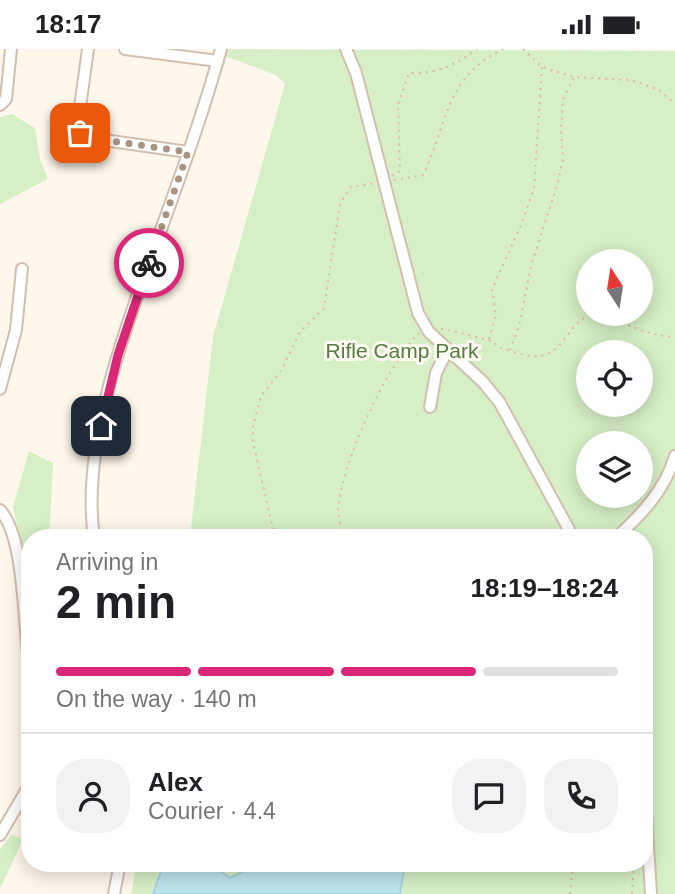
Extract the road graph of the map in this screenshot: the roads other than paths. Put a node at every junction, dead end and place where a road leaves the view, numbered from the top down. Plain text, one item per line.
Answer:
1 (11, 49) edge
2 (88, 49) edge
3 (125, 49) edge
4 (221, 49) edge
5 (346, 49) edge
6 (218, 61) junction
7 (4, 70) edge
8 (0, 105) edge
9 (188, 152) junction
10 (22, 269) dead end
11 (447, 351) junction
12 (0, 389) edge
13 (430, 407) dead end
14 (675, 456) edge
15 (0, 510) edge
16 (94, 529) edge
17 (569, 529) edge
18 (625, 529) edge
19 (21, 588) edge
20 (21, 799) edge
21 (0, 835) edge
22 (118, 872) edge
23 (650, 872) edge
24 (114, 894) edge
25 (651, 894) edge

1 - 7 street
2 - 9 street
3 - 6 street
4 - 6 street
5 - 11 street
6 - 9 street
7 - 8 street
9 - 16 street
10 - 12 street
11 - 13 street
11 - 17 street
14 - 18 street
15 - 19 street
20 - 21 street
22 - 24 street
23 - 25 street

